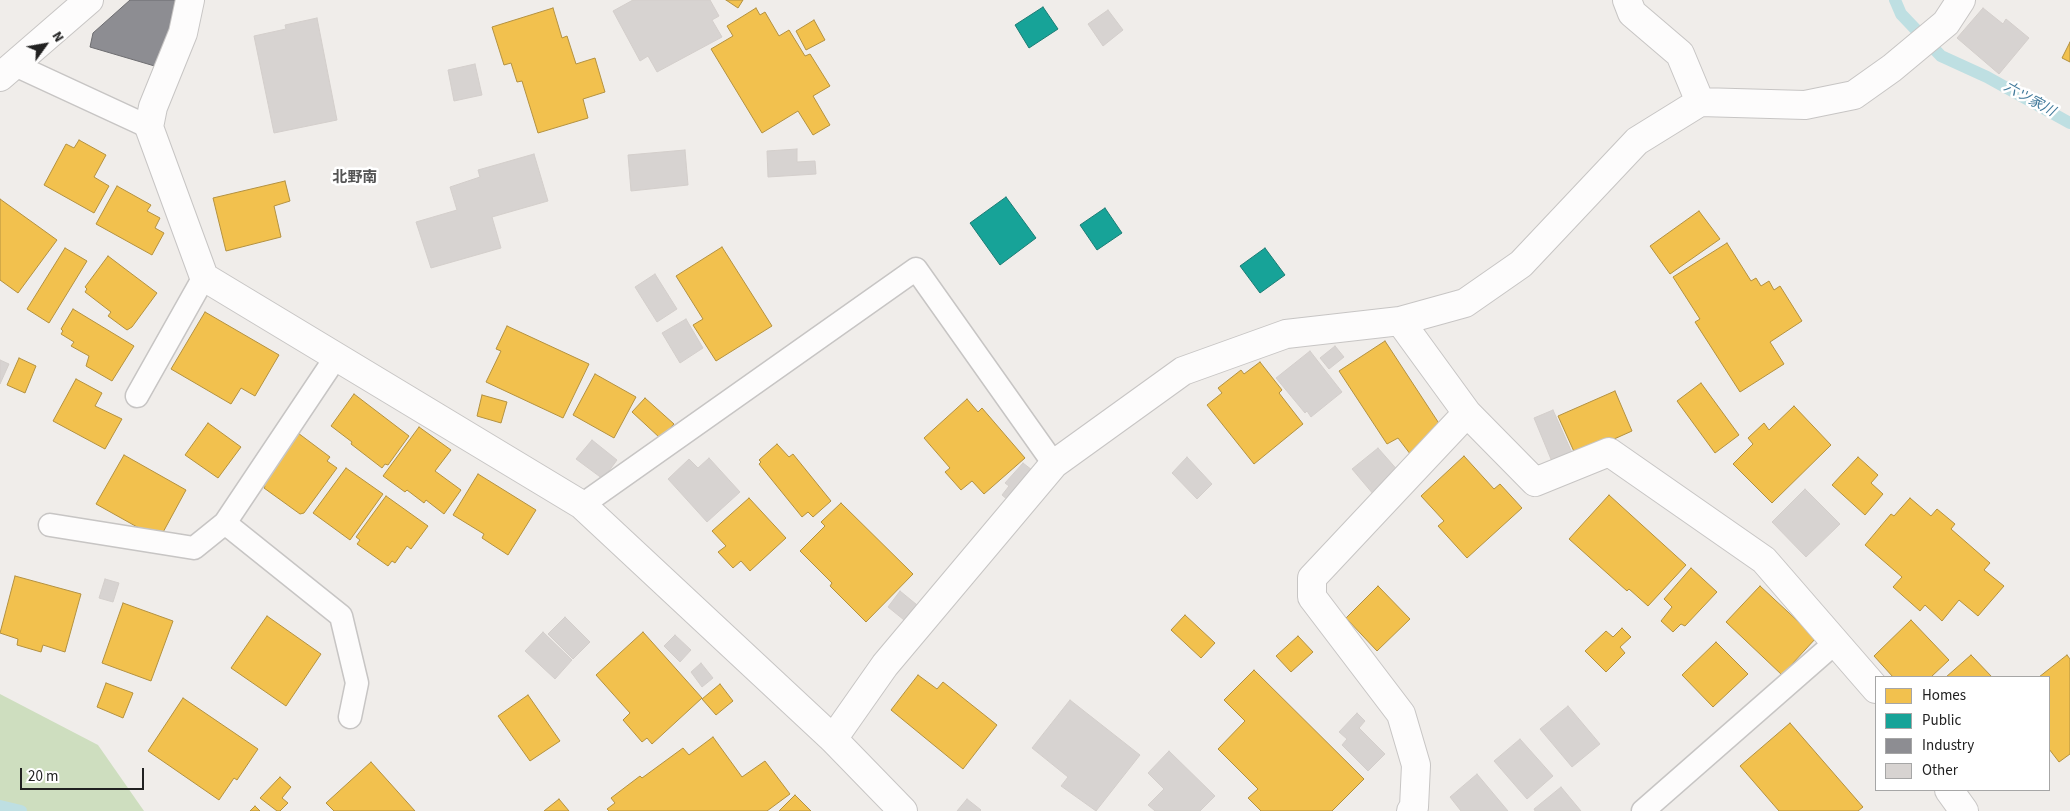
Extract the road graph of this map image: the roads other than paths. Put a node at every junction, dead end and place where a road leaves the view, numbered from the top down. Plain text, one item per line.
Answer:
1 (89, 0) edge
2 (190, 0) edge
3 (1627, 0) edge
4 (1961, 0) edge
5 (7, 71) edge
6 (1700, 102) junction
7 (149, 127) junction
8 (204, 277) junction
9 (1400, 322) junction
10 (336, 357) junction
11 (137, 396) dead end
12 (1467, 413) junction
13 (1054, 464) junction
14 (582, 505) junction
15 (224, 523) junction
16 (50, 525) dead end
17 (1836, 642) junction
18 (1875, 688) edge
19 (350, 717) dead end
20 (833, 739) junction
21 (1950, 791) edge
22 (1414, 810) edge
23 (903, 811) edge
24 (1643, 811) edge
25 (1964, 811) edge

1 - 5 street
2 - 7 street
3 - 6 street
4 - 6 street
5 - 7 lane
6 - 9 street
7 - 8 street
8 - 10 street
8 - 11 lane
9 - 12 street
9 - 13 street
10 - 14 street
10 - 15 lane
12 - 17 street
12 - 22 street
13 - 14 lane
13 - 20 street
14 - 20 street
15 - 16 lane
15 - 19 lane
17 - 18 street
17 - 24 lane
20 - 23 street
21 - 25 street

